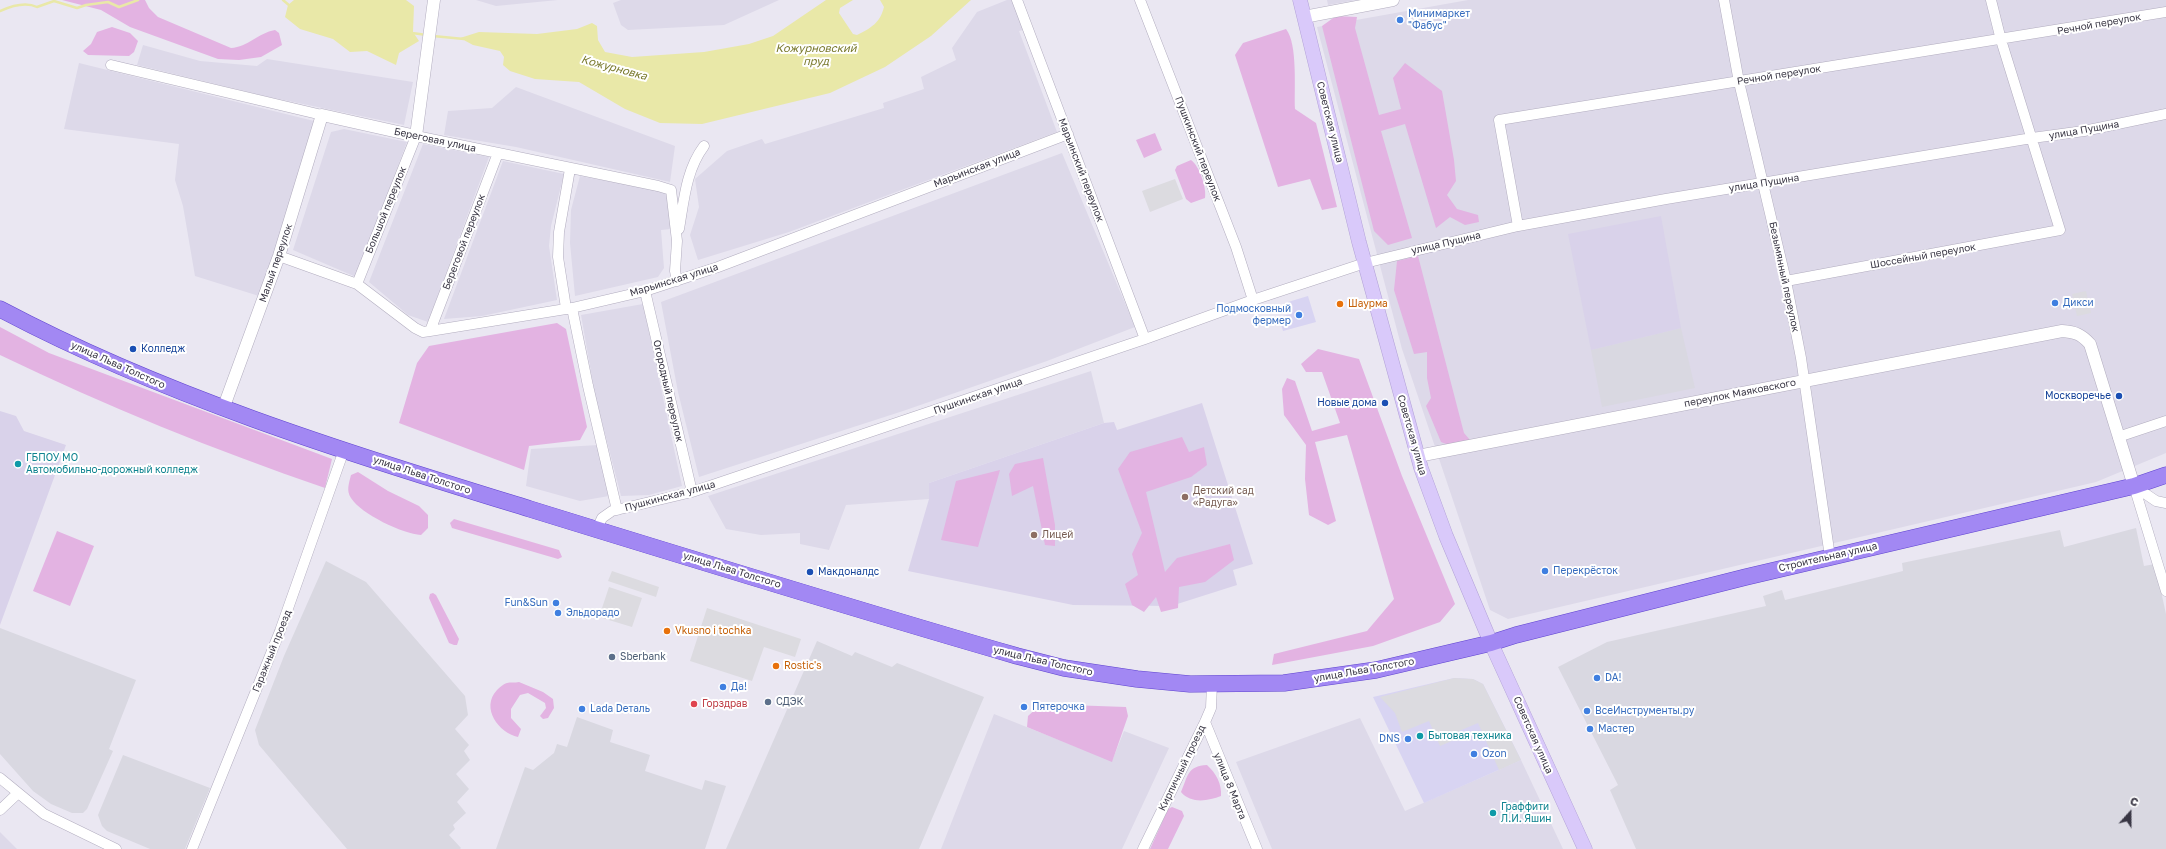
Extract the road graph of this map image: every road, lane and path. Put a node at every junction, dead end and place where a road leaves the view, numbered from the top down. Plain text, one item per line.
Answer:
1 (434, 0) edge
2 (1017, 0) edge
3 (1140, 0) edge
4 (1300, 0) edge
5 (1393, 0) edge
6 (1724, 0) edge
7 (1991, 0) edge
8 (2166, 12) edge
9 (1304, 17) junction
10 (2001, 40) junction
11 (111, 65) dead end
12 (1739, 82) junction
13 (2166, 114) edge
14 (322, 115) junction
15 (1068, 134) junction
16 (416, 136) junction
17 (2032, 138) junction
18 (704, 146) dead end
19 (498, 153) junction
20 (570, 169) junction
21 (1763, 183) junction
22 (1518, 226) junction
23 (677, 241) junction
24 (279, 256) junction
25 (1365, 263) junction
26 (677, 281) junction
27 (1786, 281) junction
28 (357, 284) junction
29 (645, 291) junction
30 (1253, 300) junction
31 (569, 308) junction
32 (0, 309) edge
33 (430, 331) junction
34 (1145, 339) junction
35 (1805, 380) junction
36 (223, 409) junction
37 (2166, 421) edge
38 (2118, 437) junction
39 (344, 450) junction
40 (1418, 456) junction
41 (2166, 475) edge
42 (2134, 486) junction
43 (692, 492) junction
44 (2166, 504) edge
45 (617, 510) junction
46 (597, 529) junction
47 (1830, 557) junction
48 (2166, 591) edge
49 (1491, 643) junction
50 (1212, 684) junction
51 (1205, 722) junction
52 (0, 778) edge
53 (17, 794) junction
54 (0, 810) edge
55 (116, 849) edge
56 (192, 849) edge
57 (1143, 849) edge
58 (1257, 849) edge
59 (1585, 849) edge

1 - 16 street
2 - 15 street, Марьинский переулок
3 - 30 street, Пушкинский переулок
4 - 9 main road, Советская улица
5 - 9 street
6 - 12 street, Безымянный переулок
7 - 10 street
8 - 10 street, Речной переулок
9 - 25 main road, Советская улица
10 - 12 street, Речной переулок
10 - 17 street
11 - 14 street, Береговая улица
12 - 21 street, Безымянный переулок
12 - 22 street, Речной переулок
13 - 17 street, улица Пущина
14 - 16 street, Береговая улица
14 - 24 street, Малый переулок
15 - 26 street, Марьинская улица
15 - 34 street, Марьинский переулок
16 - 19 street, Береговая улица
16 - 28 street, Большой переулок
17 - 21 street, улица Пущина
17 - 27 street, Шоссейный переулок
18 - 23 street
19 - 20 street, Береговая улица
19 - 33 street, Береговой переулок
20 - 23 street, Береговая улица
20 - 31 street
21 - 22 street, улица Пущина
21 - 27 street, Безымянный переулок
22 - 25 street, улица Пущина
23 - 26 street, Береговая улица
24 - 28 street, Марьинская улица
24 - 36 street, Малый переулок
25 - 30 street, Пушкинская улица
25 - 40 main road, Советская улица
26 - 29 street, Марьинская улица
27 - 35 street, Безымянный переулок
28 - 33 street, Марьинская улица
29 - 31 street, Марьинская улица
29 - 43 street, Огородный переулок
30 - 34 street, Пушкинская улица
31 - 33 street, Марьинская улица
31 - 45 street
32 - 36 highway, улица Льва Толстого
34 - 43 street, Пушкинская улица
35 - 38 street, переулок Маяковского
35 - 40 street, переулок Маяковского
35 - 47 street, Безымянный переулок
36 - 39 highway, улица Льва Толстого
37 - 38 street
38 - 42 street
39 - 46 highway, улица Льва Толстого
39 - 56 street, Гаражный проезд
40 - 49 main road, Советская улица
41 - 42 highway, Строительная улица
42 - 44 street
42 - 47 highway, Строительная улица
42 - 48 street
43 - 45 street, Пушкинская улица
45 - 46 street, Пушкинская улица
46 - 50 highway, улица Льва Толстого
47 - 49 highway, Строительная улица
49 - 50 highway, улица Льва Толстого
49 - 59 main road, Советская улица
50 - 51 street, Кирпичный проезд
51 - 57 street, Кирпичный проезд
51 - 58 street, улица 8 Марта
52 - 53 street
53 - 54 street
53 - 55 street

